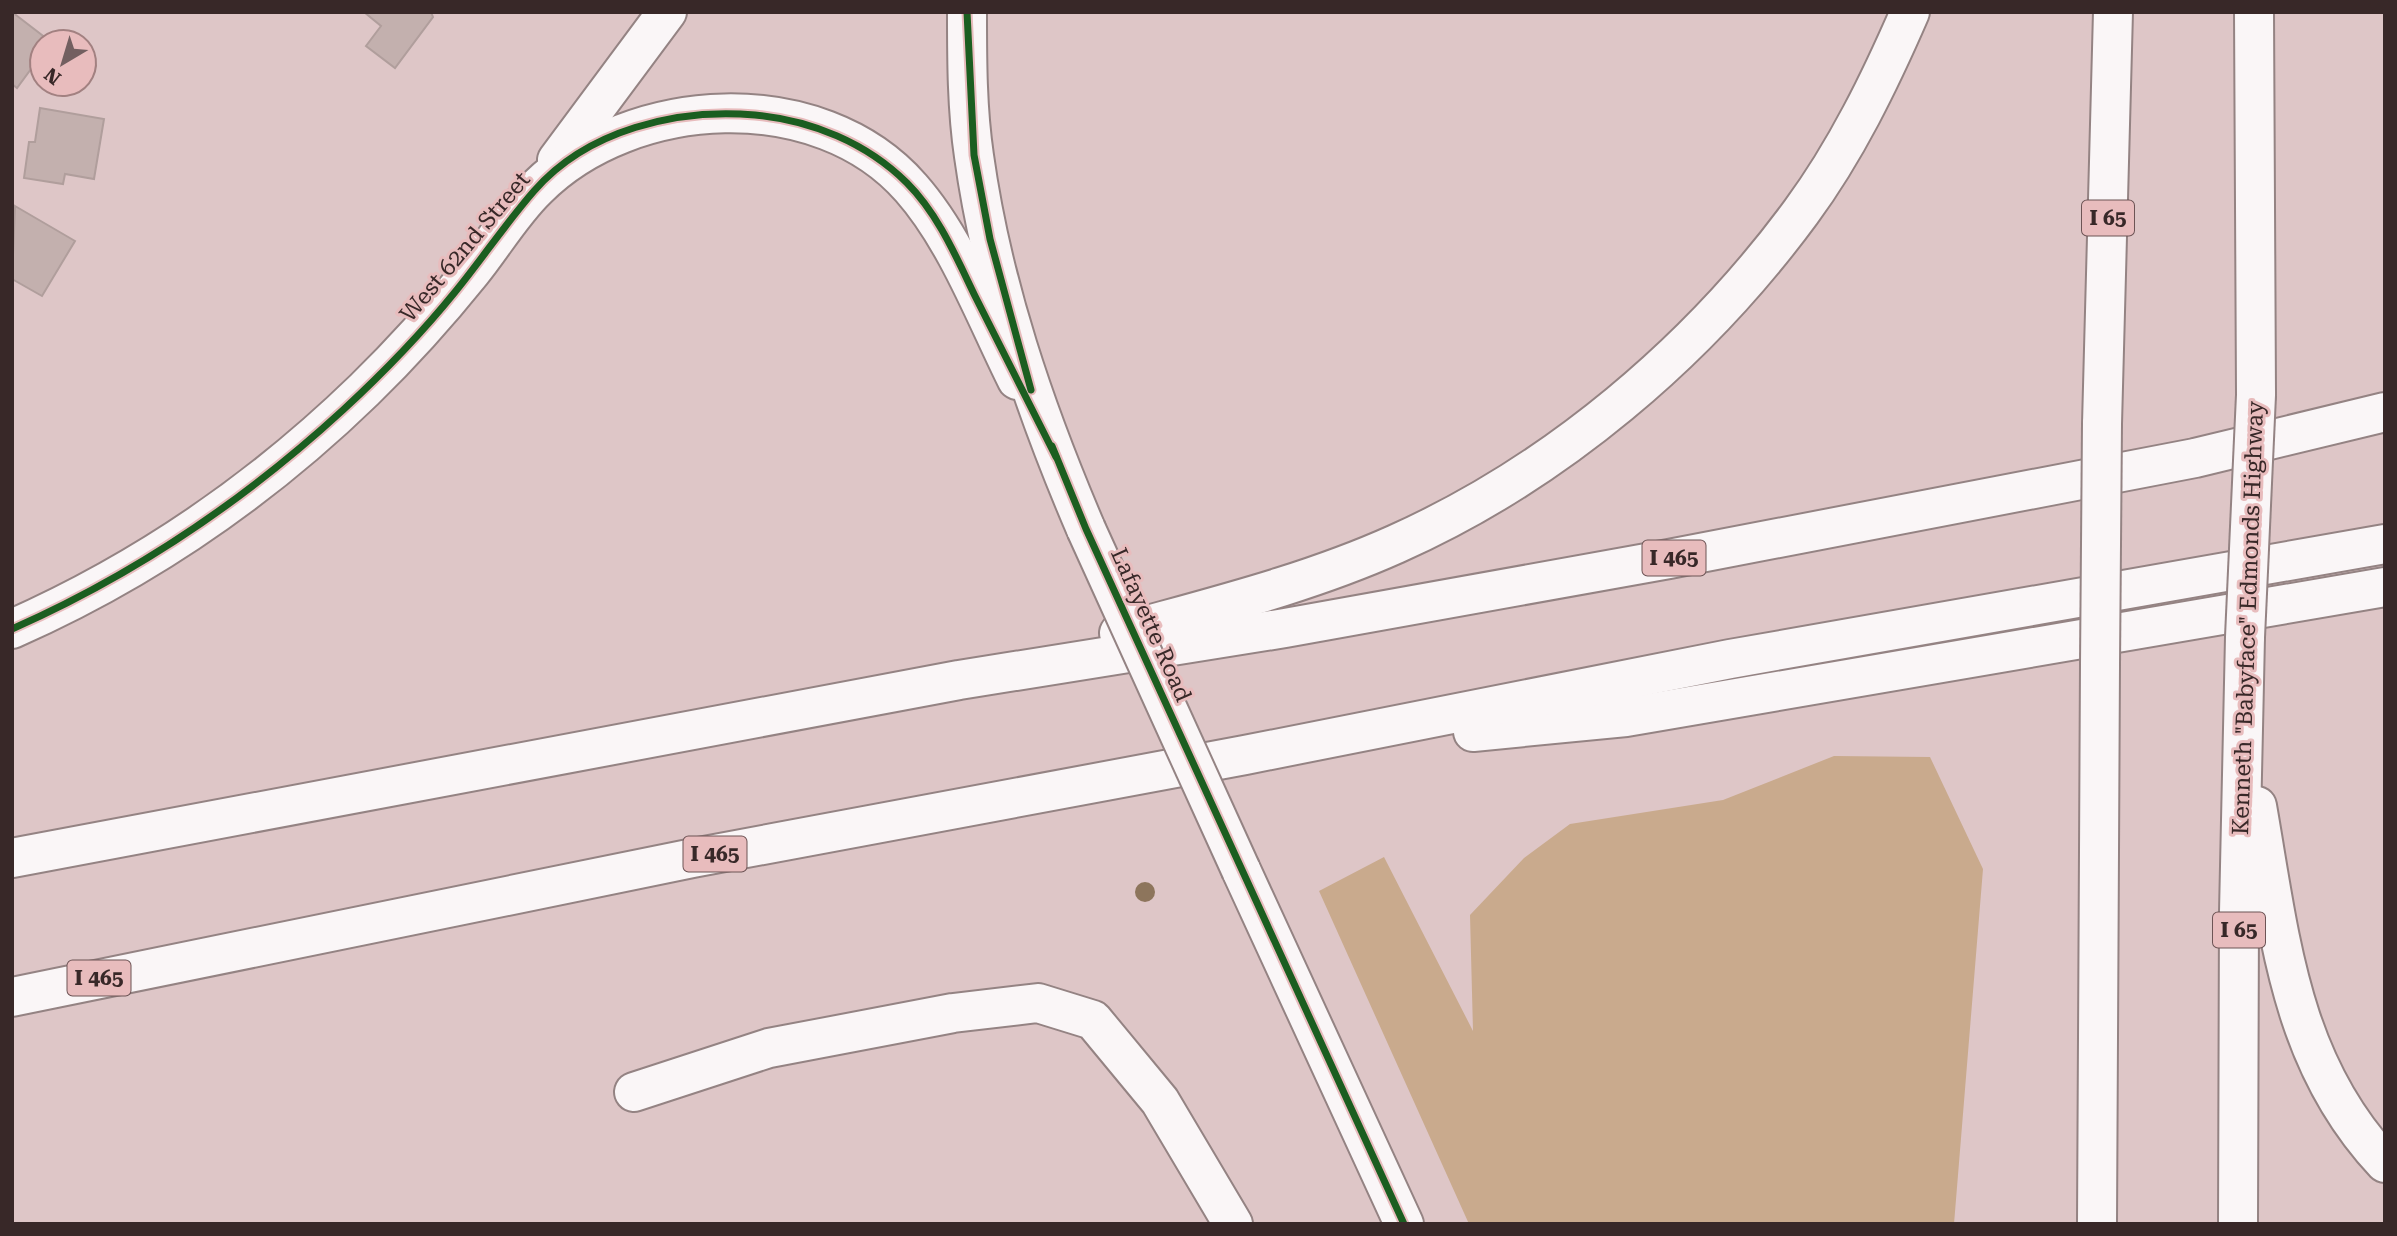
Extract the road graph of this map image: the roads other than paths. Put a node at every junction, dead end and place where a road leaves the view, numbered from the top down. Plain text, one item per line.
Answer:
1 (667, 12) edge
2 (967, 12) edge
3 (1910, 12) edge
4 (2113, 12) edge
5 (2254, 12) edge
6 (535, 189) junction
7 (2385, 412) edge
8 (1056, 457) junction
9 (2385, 544) edge
10 (2385, 587) edge
11 (12, 629) edge
12 (959, 680) junction
13 (2242, 719) junction
14 (1245, 755) junction
15 (12, 858) edge
16 (12, 997) edge
17 (634, 1092) dead end
18 (2385, 1163) edge
19 (1233, 1224) edge
20 (1404, 1224) edge
21 (2096, 1224) edge
22 (2238, 1224) edge

1 - 6 main road
2 - 8 main road, Lafayette Road
3 - 12 main road
4 - 21 main road, I 65, bridge
5 - 13 main road, Kenneth "Babyface" Edmonds Highway / I 65, bridge
6 - 8 main road, West 62nd Street
6 - 11 main road, West 62nd Street
7 - 12 main road, I 465
8 - 20 main road, Lafayette Road, bridge
9 - 14 main road, I 465
10 - 14 main road
12 - 15 main road, I 465
13 - 18 main road
13 - 22 main road, Kenneth "Babyface" Edmonds Highway / I 65
14 - 16 main road, I 465
17 - 19 main road

